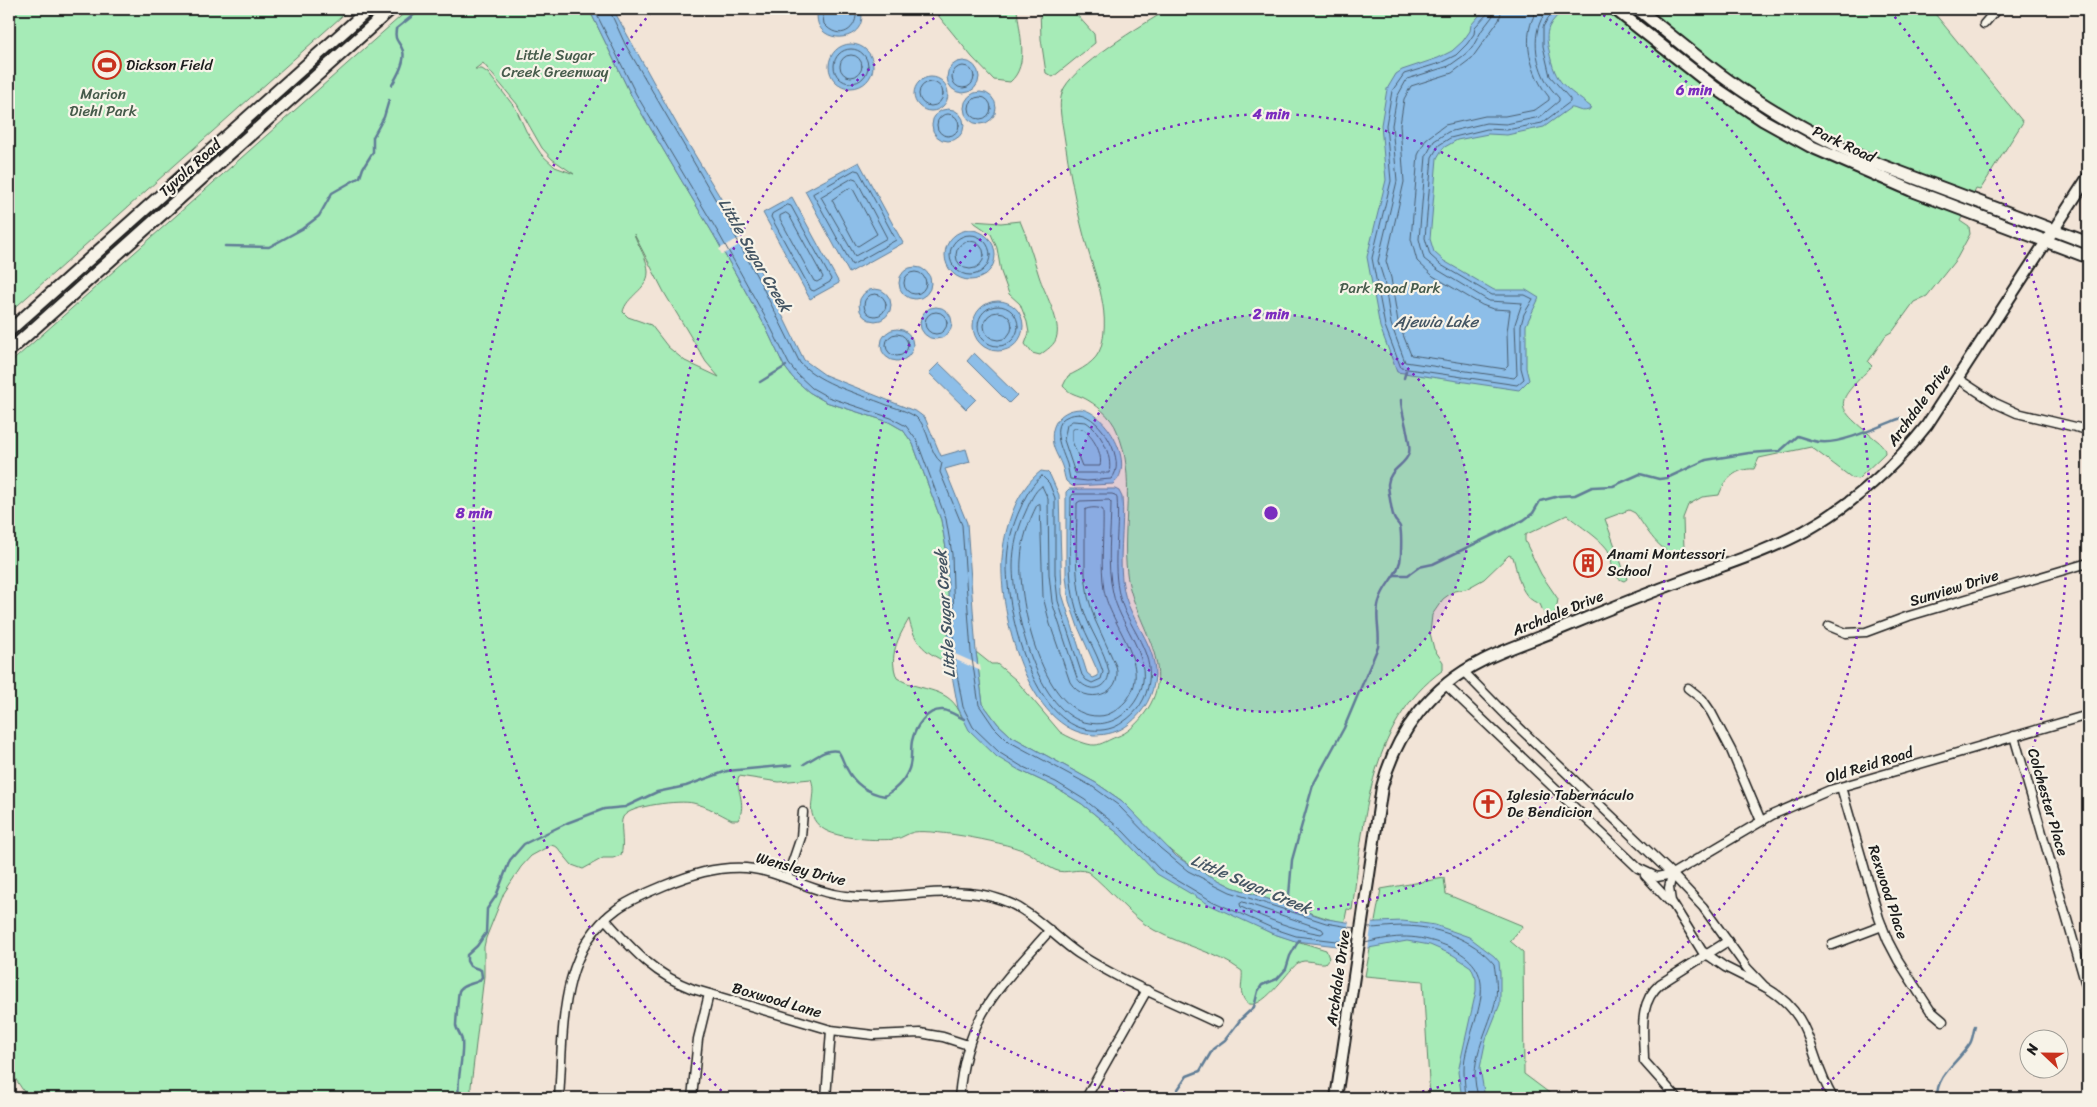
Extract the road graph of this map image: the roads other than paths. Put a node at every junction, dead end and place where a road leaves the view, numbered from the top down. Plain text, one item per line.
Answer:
1 (369, 9) edge
2 (391, 9) edge
3 (1615, 9) edge
4 (1638, 9) edge
5 (1997, 9) edge
6 (1984, 24) dead end
7 (2088, 177) edge
8 (2054, 230) junction
9 (2047, 241) junction
10 (2088, 243) edge
11 (2088, 257) edge
12 (9, 330) edge
13 (9, 350) edge
14 (1957, 378) junction
15 (2088, 430) edge
16 (2088, 563) edge
17 (1829, 626) dead end
18 (1464, 672) junction
19 (1446, 685) junction
20 (1688, 688) dead end
21 (2088, 715) edge
22 (2014, 736) junction
23 (1841, 787) junction
24 (803, 812) dead end
25 (1761, 821) junction
26 (1638, 868) junction
27 (1672, 874) junction
28 (786, 878) junction
29 (1674, 907) junction
30 (604, 919) junction
31 (1882, 926) junction
32 (1050, 930) junction
33 (1728, 941) junction
34 (1832, 945) dead end
35 (1706, 955) junction
36 (1765, 987) junction
37 (1147, 990) junction
38 (2088, 992) edge
39 (709, 994) junction
40 (1943, 1021) dead end
41 (1217, 1023) dead end
42 (831, 1030) junction
43 (968, 1045) junction
44 (560, 1098) edge
45 (692, 1098) edge
46 (826, 1098) edge
47 (959, 1098) edge
48 (1086, 1098) edge
49 (1336, 1098) edge
50 (1677, 1098) edge
51 (1833, 1098) edge

1 - 12 main road, Tyvola Road
2 - 13 main road, Tyvola Road
3 - 9 main road, Park Road
4 - 8 main road, Park Road
5 - 6 street
7 - 8 street, Archdale Drive
8 - 9 street, Archdale Drive
8 - 10 main road, Park Road
9 - 11 main road, Park Road
9 - 14 street, Archdale Drive
14 - 15 street
14 - 18 street, Archdale Drive
16 - 17 street, Sunview Drive
18 - 19 street, Archdale Drive
18 - 27 street
19 - 26 street
19 - 49 street, Archdale Drive
20 - 25 street
21 - 22 street, Old Reid Road
22 - 23 street, Old Reid Road
22 - 38 street, Colchester Place
23 - 25 street, Old Reid Road
23 - 31 street, Rexwood Place
24 - 28 street
25 - 27 street, Old Reid Road
26 - 27 street
26 - 29 street
27 - 29 street
27 - 33 street
28 - 30 street, Wensley Drive
28 - 32 street, Wensley Drive
29 - 35 street
30 - 39 street, Boxwood Lane
30 - 44 street, Wensley Drive
31 - 34 street
31 - 40 street, Rexwood Place
32 - 37 street, Wensley Drive
32 - 43 street
33 - 35 street
33 - 36 street
35 - 36 street
35 - 50 street
36 - 51 street
37 - 41 street, Wensley Drive
37 - 48 street
39 - 42 street, Boxwood Lane
39 - 45 street
42 - 43 street, Boxwood Lane
42 - 46 street
43 - 47 street

